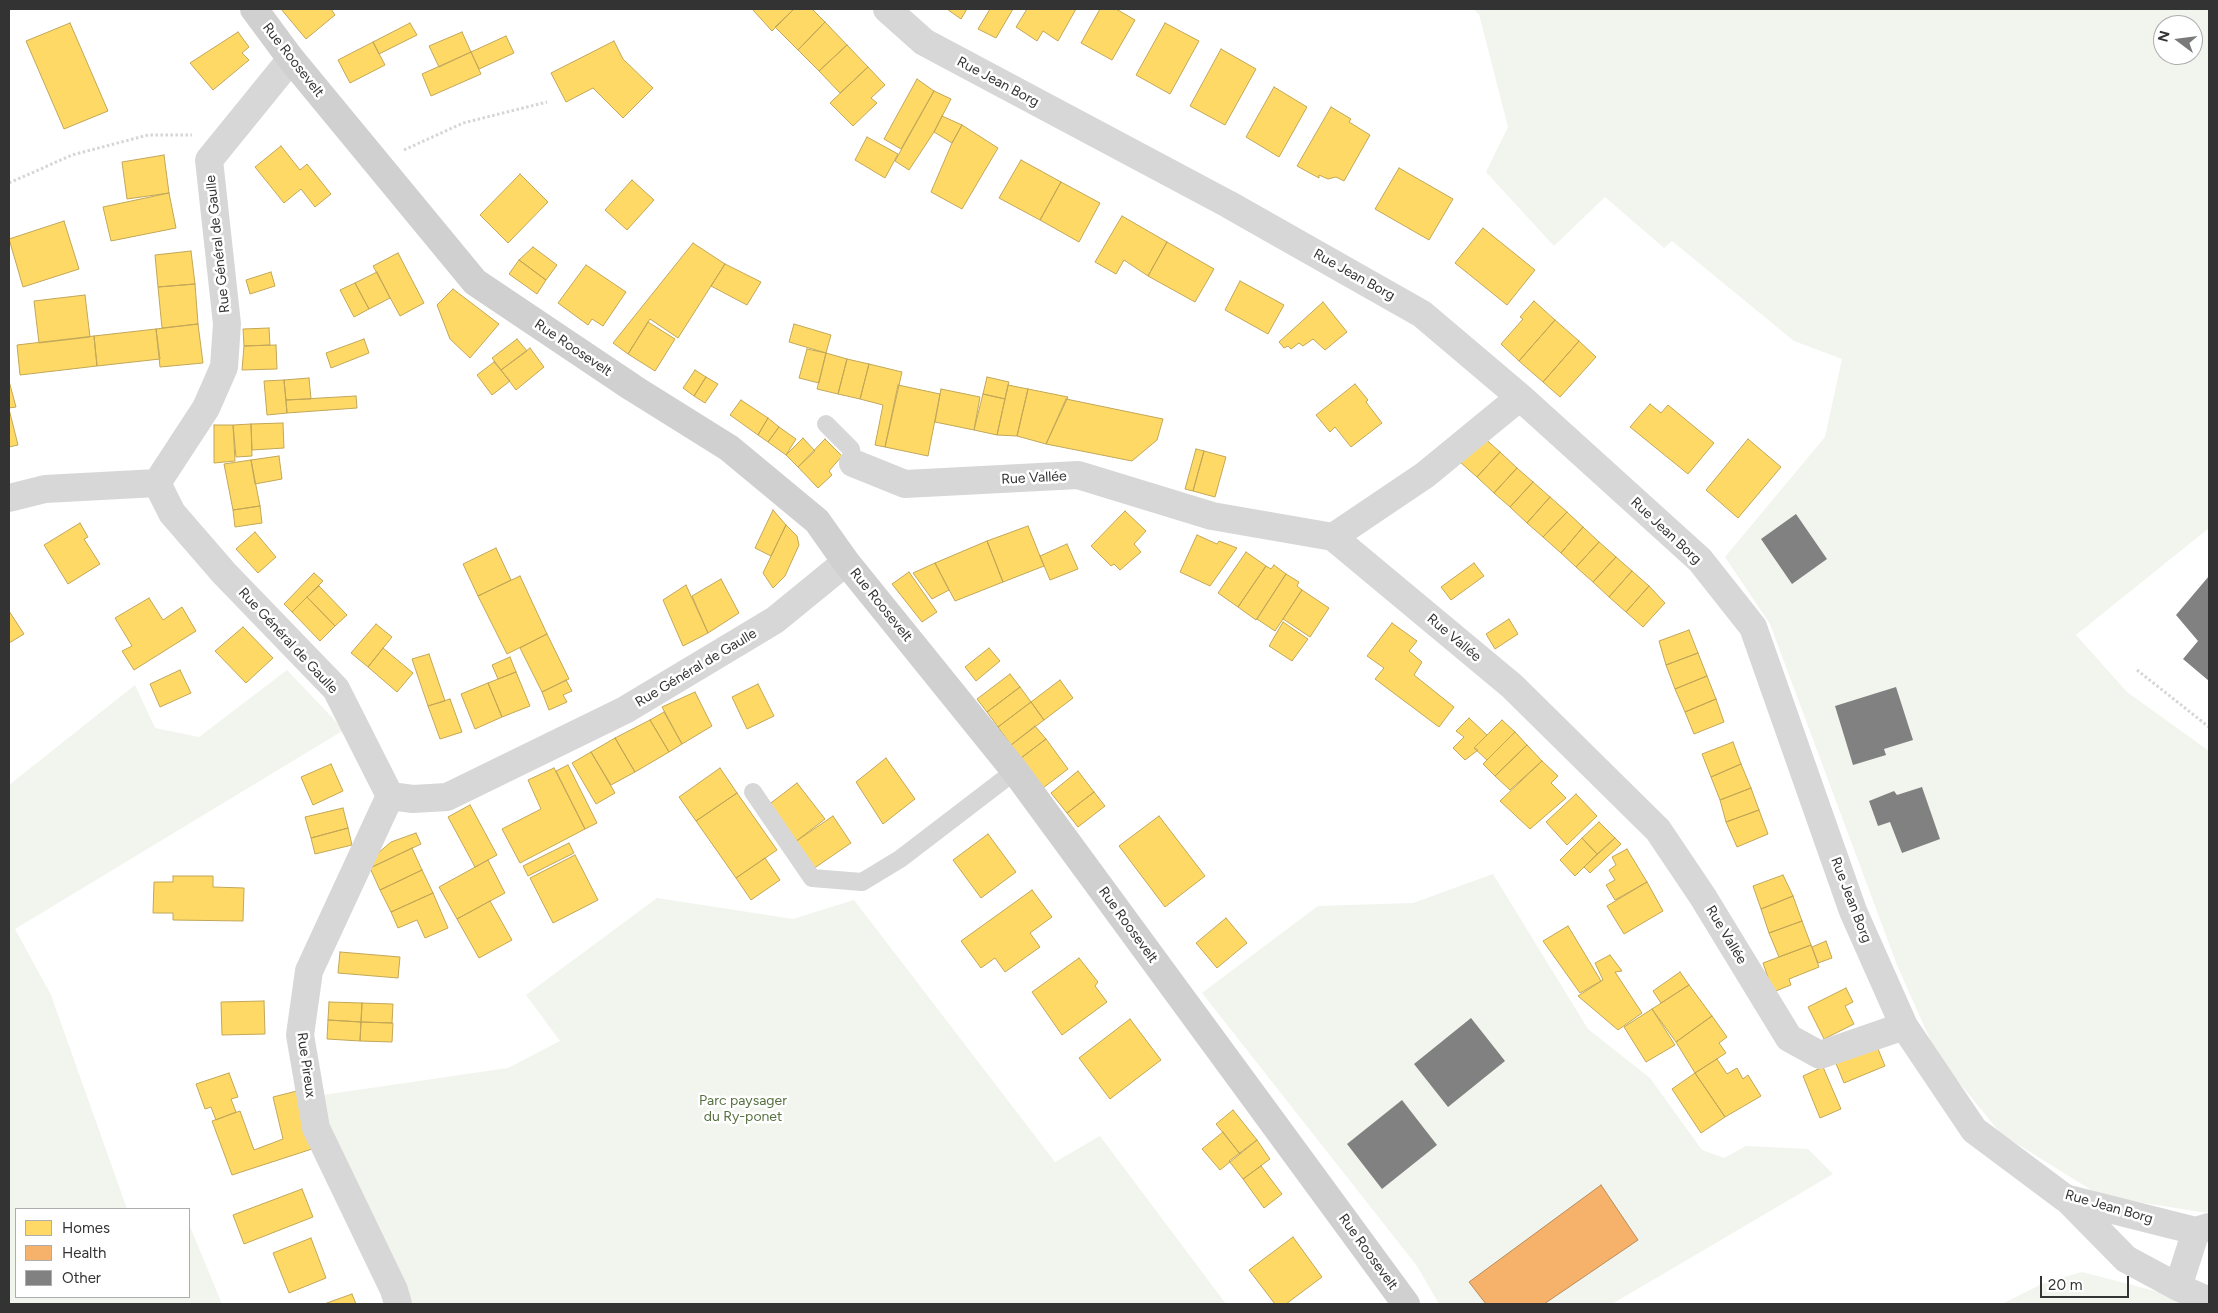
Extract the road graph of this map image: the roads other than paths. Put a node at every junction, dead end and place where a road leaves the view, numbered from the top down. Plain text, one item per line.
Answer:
1 (254, 9) edge
2 (887, 9) edge
3 (291, 59) junction
4 (1520, 397) junction
5 (826, 424) dead end
6 (853, 463) joint
7 (157, 483) junction
8 (9, 498) edge
9 (1333, 537) junction
10 (846, 562) junction
11 (1015, 771) junction
12 (753, 792) dead end
13 (390, 796) junction
14 (1904, 1026) junction
15 (2066, 1198) junction
16 (2202, 1229) edge
17 (2178, 1287) junction
18 (2209, 1301) edge
19 (398, 1304) edge
20 (1406, 1304) edge

1 - 3 main road, Rue Roosevelt
2 - 4 street, Rue Jean Borg
3 - 7 street, Rue Général de Gaulle
3 - 10 main road, Rue Roosevelt
4 - 9 street
4 - 14 street, Rue Jean Borg
5 - 6 lane
6 - 9 street, Rue Vallée
7 - 8 street
7 - 13 street, Rue Général de Gaulle
9 - 14 street, Rue Vallée
10 - 11 main road, Rue Roosevelt
10 - 13 street, Rue Général de Gaulle
11 - 12 lane
11 - 20 main road, Rue Roosevelt
13 - 19 street, Rue Pireux
14 - 15 street, Rue Jean Borg
15 - 16 street, Rue Jean Borg
15 - 17 street
16 - 17 street
17 - 18 street

